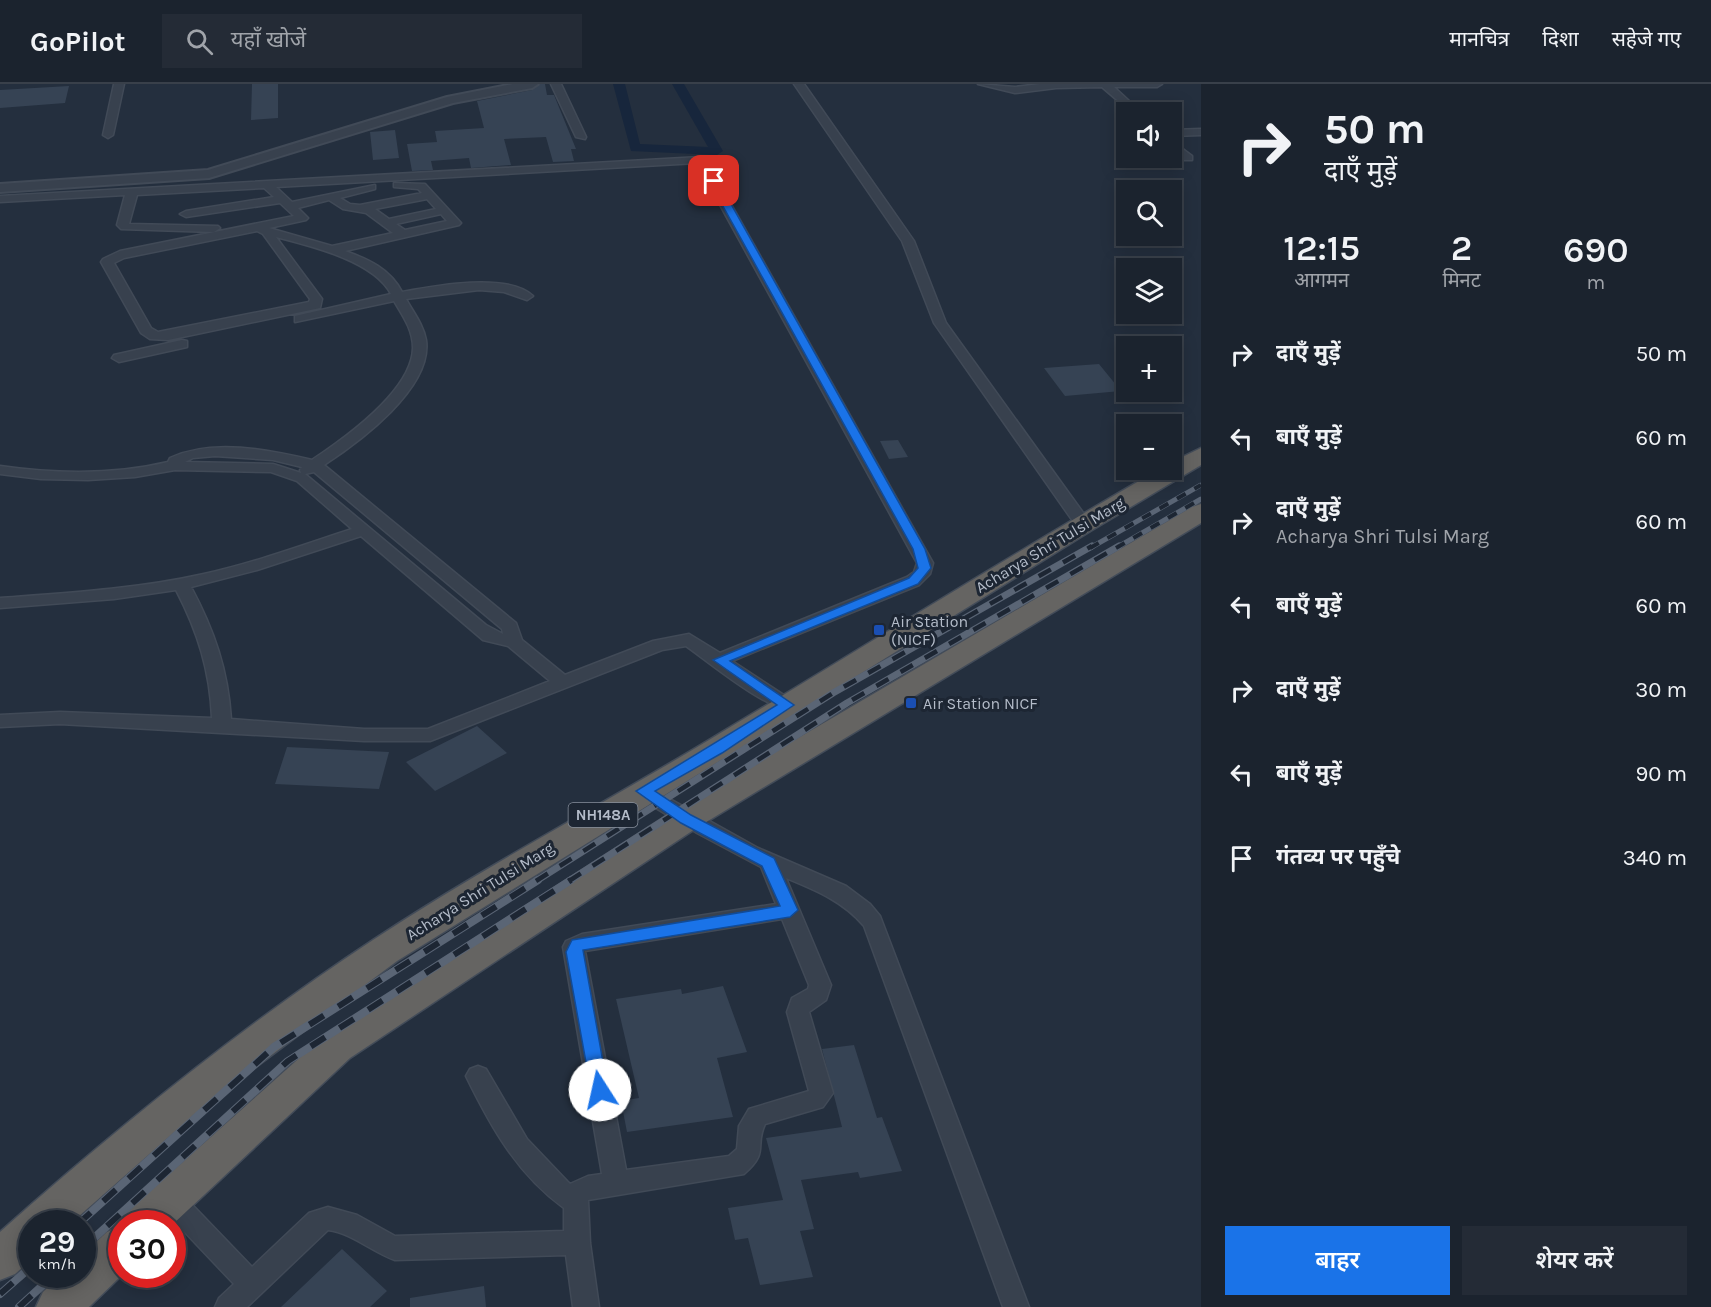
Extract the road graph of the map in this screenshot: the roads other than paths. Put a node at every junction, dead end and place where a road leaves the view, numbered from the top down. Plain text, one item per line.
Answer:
1 (118, 84) edge
2 (499, 84) edge
3 (532, 84) edge
4 (556, 84) edge
5 (799, 84) edge
6 (983, 84) edge
7 (1157, 84) edge
8 (1106, 85) edge
9 (1125, 102) edge
10 (1201, 132) edge
11 (1182, 133) edge
12 (108, 135) dead end
13 (581, 137) dead end
14 (1182, 153) edge
15 (1188, 158) dead end
16 (0, 181) edge
17 (266, 183) junction
18 (0, 188) edge
19 (173, 189) junction
20 (132, 191) junction
21 (430, 195) junction
22 (331, 197) junction
23 (0, 199) edge
24 (287, 202) junction
25 (363, 208) junction
26 (445, 210) junction
27 (186, 214) junction
28 (299, 219) junction
29 (386, 223) junction
30 (196, 228) junction
31 (260, 230) junction
32 (404, 235) junction
33 (314, 244) junction
34 (331, 250) junction
35 (527, 296) dead end
36 (399, 297) junction
37 (119, 358) dead end
38 (1201, 455) edge
39 (176, 465) junction
40 (315, 465) junction
41 (0, 470) edge
42 (297, 476) junction
43 (1201, 512) edge
44 (1083, 524) junction
45 (365, 530) junction
46 (181, 584) junction
47 (0, 603) edge
48 (514, 642) junction
49 (720, 660) junction
50 (563, 683) junction
51 (788, 705) junction
52 (0, 721) edge
53 (222, 725) junction
54 (644, 791) junction
55 (686, 819) junction
56 (768, 862) junction
57 (790, 910) junction
58 (478, 1076) dead end
59 (616, 1182) junction
60 (170, 1199) junction
61 (576, 1202) junction
62 (55, 1210) edge
63 (159, 1210) edge
64 (577, 1243) junction
65 (18, 1244) edge
66 (108, 1259) edge
67 (0, 1260) edge
68 (251, 1284) junction
69 (58, 1307) edge
70 (228, 1307) edge
71 (586, 1307) edge
72 (1016, 1307) edge

1 - 12 street
2 - 16 street
3 - 18 street
4 - 13 street
5 - 44 street
6 - 8 street
7 - 8 street
8 - 9 street
10 - 11 street
14 - 15 street
17 - 19 street
17 - 24 street
17 - 49 street
19 - 20 street
19 - 27 street
20 - 23 street
20 - 30 street
21 - 22 street
21 - 25 street
21 - 26 street
22 - 24 street
22 - 25 street
24 - 27 street
24 - 28 street
25 - 29 street
26 - 29 street
26 - 32 street
27 - 30 street
28 - 31 street
28 - 33 street
29 - 32 street
30 - 31 street
31 - 31 street
31 - 33 street
32 - 34 street
33 - 34 street
34 - 36 street
35 - 36 street
36 - 37 street
36 - 40 street
38 - 44 highway, Acharya Shri Tulsi Marg / NH148A
39 - 40 street
39 - 41 street
39 - 42 street
40 - 42 street
40 - 48 street
42 - 45 street
43 - 55 highway, NH148A
44 - 51 highway, Acharya Shri Tulsi Marg / NH148A
45 - 46 street
45 - 48 street
46 - 47 street
46 - 53 street
48 - 50 street
49 - 50 street
49 - 51 street
50 - 53 street
51 - 54 highway, Acharya Shri Tulsi Marg / NH148A
52 - 53 street
54 - 55 street
54 - 62 highway, Acharya Shri Tulsi Marg / NH148A
55 - 56 street
55 - 60 highway, NH148A
56 - 57 street
56 - 72 street
57 - 59 street
57 - 59 street
58 - 61 street
59 - 61 street
60 - 63 highway, NH148A
60 - 68 street
61 - 64 street
64 - 68 street
64 - 71 street
65 - 67 highway
66 - 69 highway
68 - 70 street

